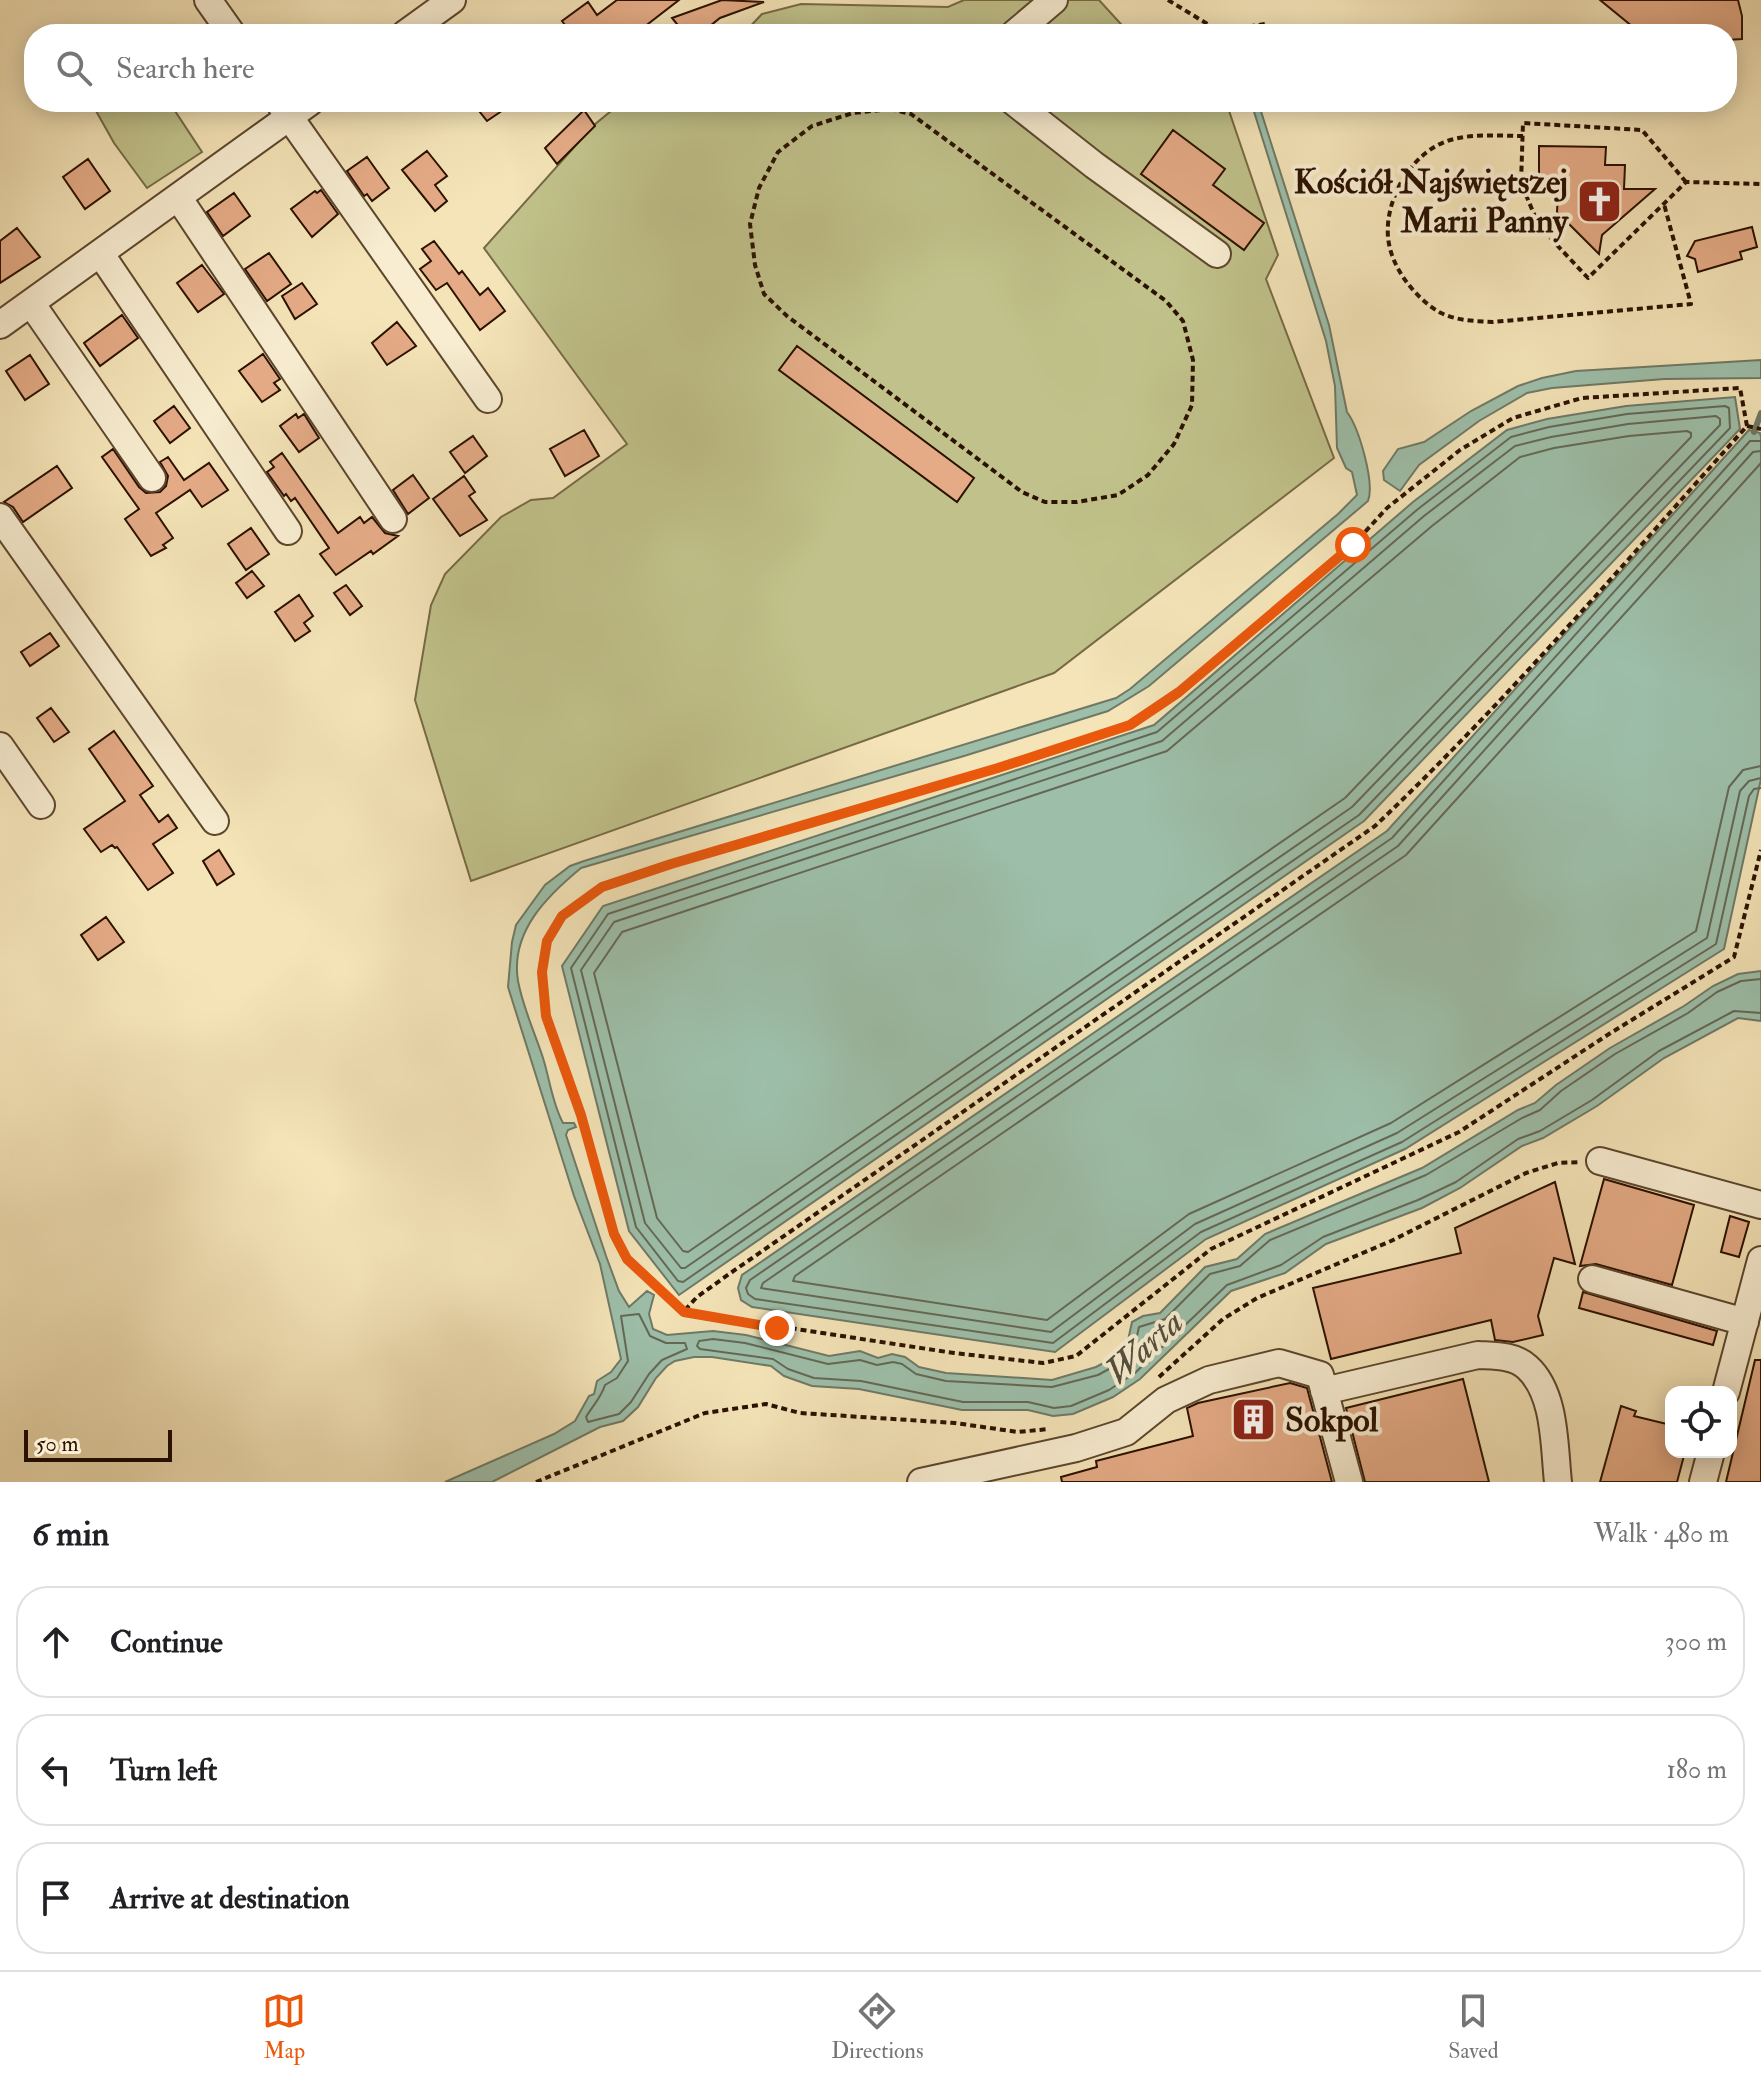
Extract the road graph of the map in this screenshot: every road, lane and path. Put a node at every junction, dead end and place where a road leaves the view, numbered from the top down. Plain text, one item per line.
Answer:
1 (208, 0) edge
2 (452, 0) edge
3 (1054, 0) edge
4 (1168, 0) edge
5 (225, 24) edge
6 (419, 24) edge
7 (1026, 24) edge
8 (1207, 24) edge
9 (287, 112) edge
10 (296, 112) edge
11 (862, 112) edge
12 (903, 112) edge
13 (1027, 112) edge
14 (1523, 136) junction
15 (1686, 182) junction
16 (1761, 184) edge
17 (178, 197) junction
18 (1664, 204) junction
19 (100, 253) junction
20 (1217, 254) dead end
21 (1166, 301) joint
22 (31, 303) junction
23 (0, 325) edge
24 (488, 399) dead end
25 (1747, 426) junction
26 (1761, 429) edge
27 (152, 478) dead end
28 (0, 517) edge
29 (393, 519) dead end
30 (288, 531) dead end
31 (0, 746) edge
32 (41, 805) dead end
33 (215, 821) dead end
34 (1761, 850) edge
35 (1600, 1161) joint
36 (1761, 1205) edge
37 (1761, 1260) edge
38 (1592, 1279) dead end
39 (684, 1312) junction
40 (1745, 1322) junction
41 (1156, 1380) dead end
42 (1728, 1386) edge
43 (1324, 1391) junction
44 (1062, 1427) dead end
45 (1709, 1458) edge
46 (536, 1482) edge
47 (921, 1482) edge
48 (1349, 1482) edge
49 (1558, 1482) edge
50 (1703, 1482) edge

1 - 5 street
2 - 6 street
3 - 7 street
4 - 8 path
9 - 17 street
10 - 24 street
11 - 21 path
12 - 21 path
13 - 20 street
14 - 15 path
14 - 18 path
14 - 18 path
15 - 16 path
15 - 18 path
17 - 19 street
17 - 29 street
19 - 22 street
19 - 30 street
22 - 23 street
22 - 27 street
25 - 26 path
25 - 39 path
25 - 39 path
28 - 33 street
31 - 32 street
34 - 39 path
35 - 36 street
35 - 41 path
37 - 40 street
38 - 40 street
40 - 42 street
43 - 47 street
43 - 48 street
43 - 49 street
44 - 46 path
45 - 50 street

